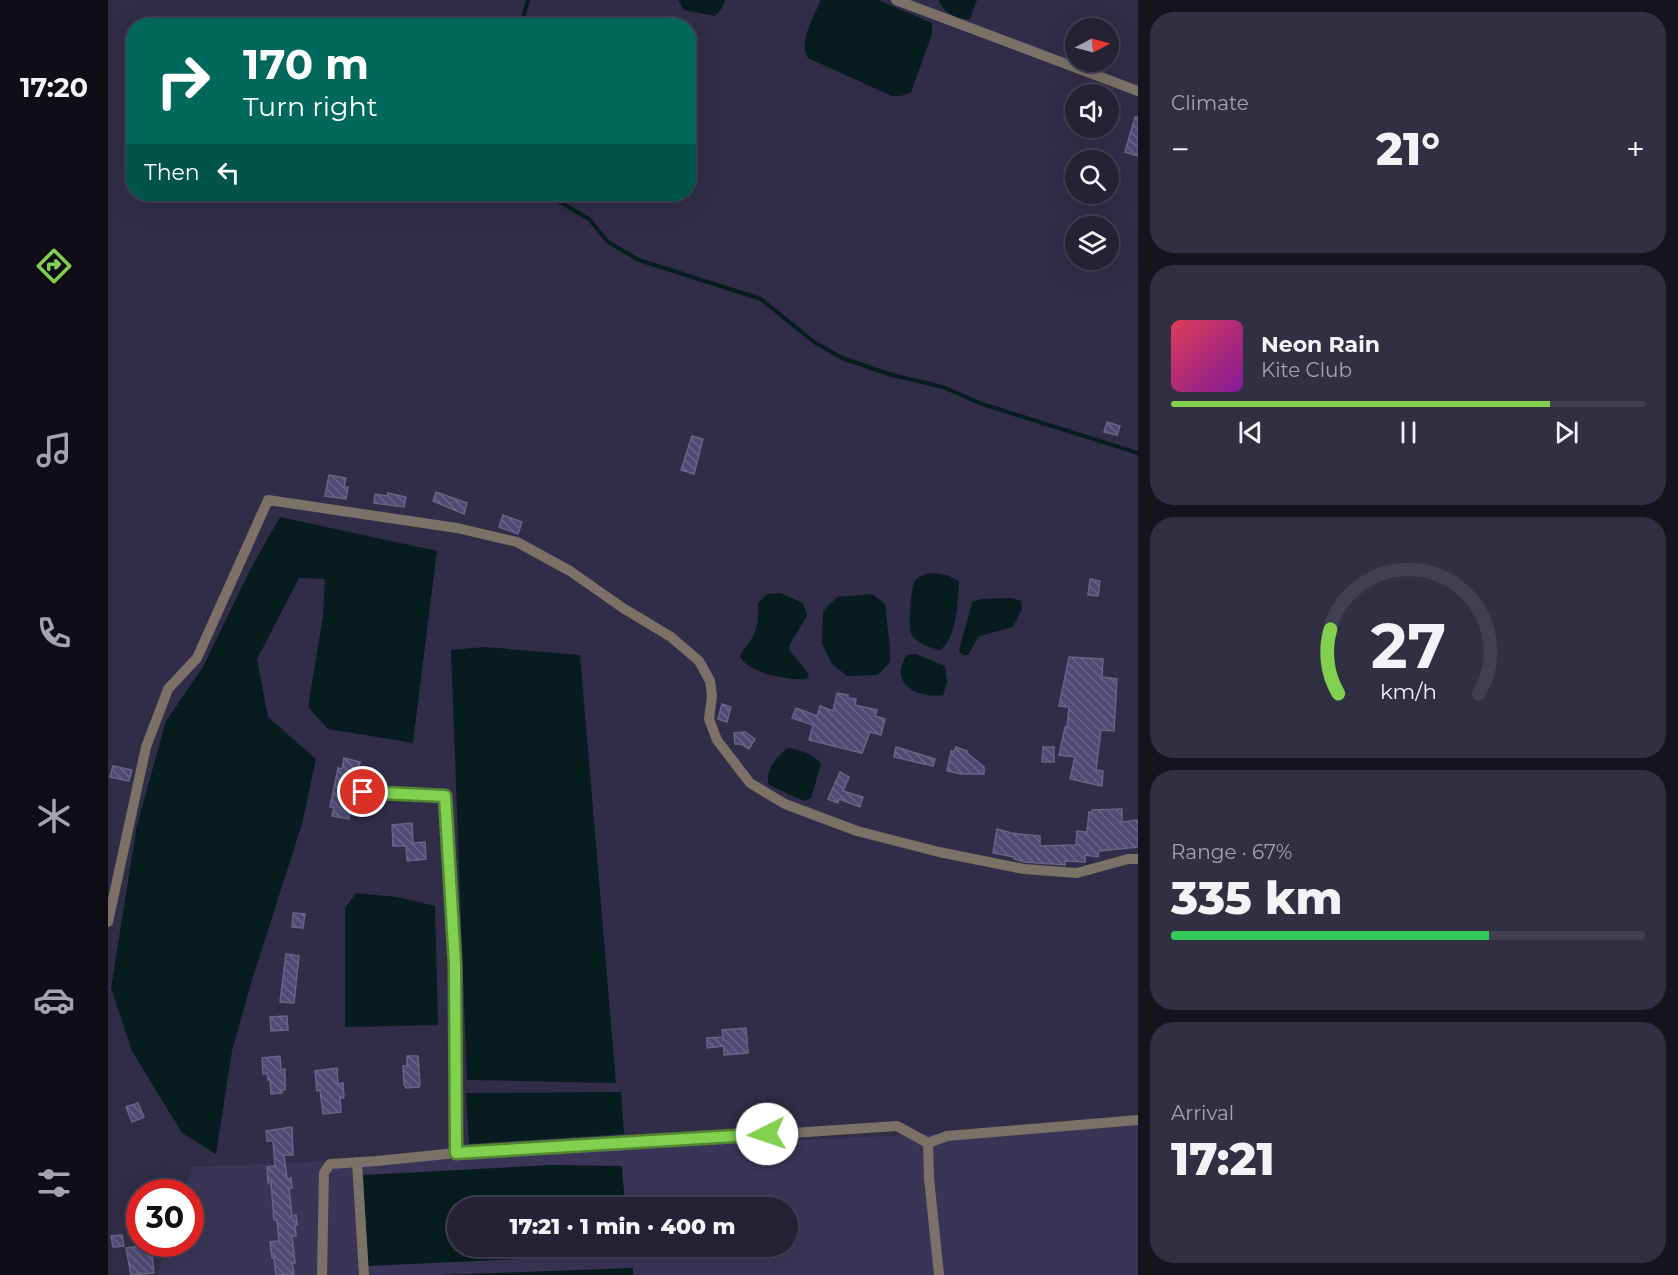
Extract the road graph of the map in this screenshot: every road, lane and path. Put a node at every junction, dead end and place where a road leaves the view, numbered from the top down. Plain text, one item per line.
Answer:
1 (896, 0) edge
2 (1138, 91) edge
3 (363, 792) dead end
4 (1138, 859) edge
5 (108, 922) edge
6 (1138, 1120) edge
7 (928, 1143) junction
8 (456, 1153) junction
9 (357, 1162) junction
10 (322, 1275) edge
11 (364, 1275) edge
12 (939, 1275) edge

1 - 2 street
3 - 8 street
4 - 5 street
6 - 7 street
7 - 8 street
7 - 12 street
8 - 9 street
9 - 10 street
9 - 11 street

